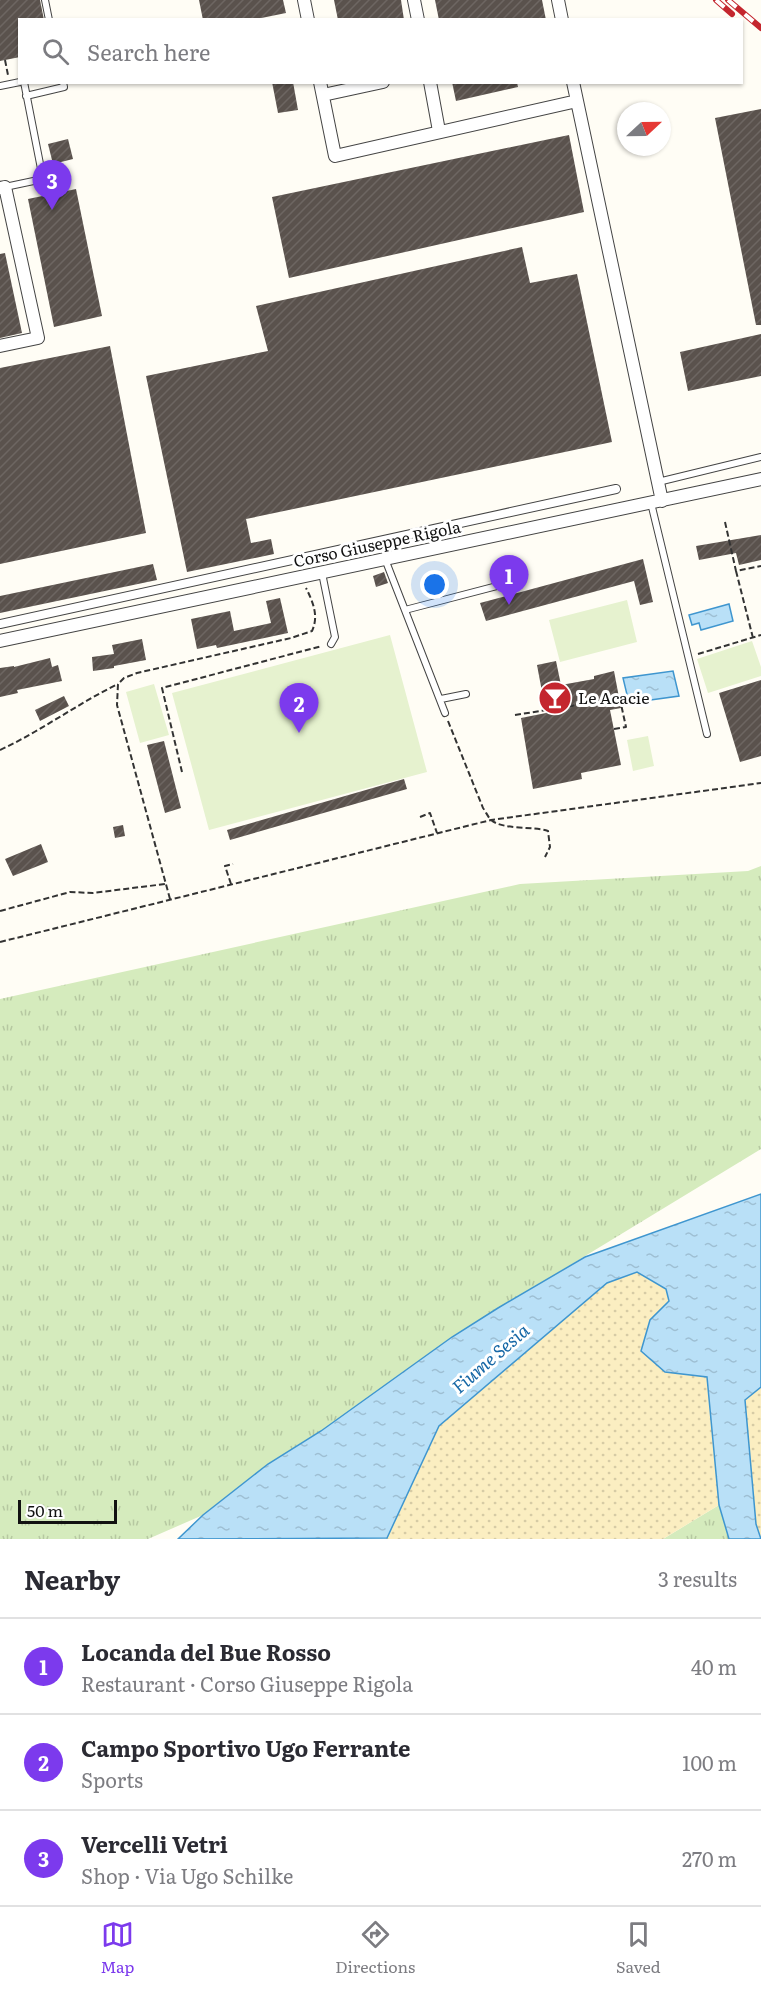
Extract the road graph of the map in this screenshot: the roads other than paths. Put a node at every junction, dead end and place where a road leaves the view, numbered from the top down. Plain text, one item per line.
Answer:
1 (45, 0) edge
2 (304, 0) edge
3 (414, 0) edge
4 (558, 0) edge
5 (49, 18) edge
6 (308, 18) edge
7 (418, 18) edge
8 (562, 18) edge
9 (18, 83) edge
10 (23, 84) edge
11 (63, 84) edge
12 (365, 84) edge
13 (430, 84) edge
14 (573, 84) edge
15 (0, 86) edge
16 (321, 89) edge
17 (26, 96) junction
18 (577, 101) junction
19 (439, 131) junction
20 (3, 188) edge
21 (0, 346) edge
22 (761, 457) edge
23 (761, 479) edge
24 (658, 483) junction
25 (616, 489) dead end
26 (656, 502) junction
27 (385, 560) junction
28 (322, 573) junction
29 (520, 580) dead end
30 (405, 610) junction
31 (0, 624) edge
32 (0, 641) edge
33 (331, 644) road end
34 (466, 694) dead end
35 (441, 699) junction
36 (445, 713) road end
37 (707, 734) dead end

1 - 5 lane
2 - 6 street
3 - 7 street
4 - 8 street
9 - 15 lane
10 - 17 lane
11 - 17 lane
12 - 16 street
13 - 19 street
14 - 18 street
16 - 19 street
17 - 20 lane
18 - 19 street
18 - 24 street
20 - 21 street
22 - 24 lane
23 - 26 street, Corso Giuseppe Rigola
24 - 26 street
25 - 31 street
26 - 27 street, Corso Giuseppe Rigola
26 - 37 lane
27 - 28 street, Corso Giuseppe Rigola
27 - 30 lane
28 - 32 street, Corso Giuseppe Rigola
28 - 33 lane
29 - 30 lane
30 - 35 lane
34 - 35 lane
35 - 36 lane

